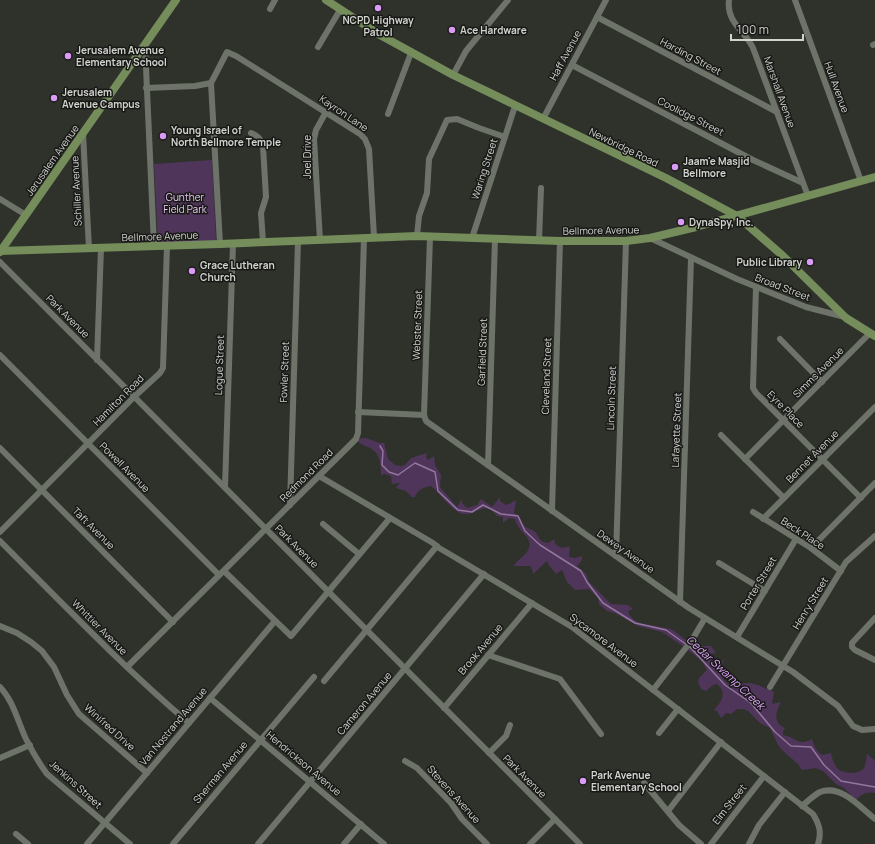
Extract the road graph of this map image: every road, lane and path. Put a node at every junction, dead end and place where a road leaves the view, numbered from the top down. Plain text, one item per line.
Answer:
1 (176, 0) edge
2 (276, 0) edge
3 (326, 0) edge
4 (508, 0) edge
5 (606, 0) edge
6 (729, 0) edge
7 (795, 0) edge
8 (270, 9) dead end
9 (340, 10) junction
10 (597, 17) junction
11 (145, 45) junction
12 (318, 47) dead end
13 (411, 53) junction
14 (572, 65) junction
15 (453, 75) junction
16 (211, 83) junction
17 (146, 88) junction
18 (515, 106) junction
19 (326, 112) junction
20 (777, 112) junction
21 (388, 114) dead end
22 (543, 119) junction
23 (83, 133) junction
24 (251, 133) dead end
25 (505, 137) junction
26 (875, 177) edge
27 (861, 181) junction
28 (803, 183) junction
29 (541, 188) dead end
30 (808, 196) junction
31 (0, 199) edge
32 (26, 215) junction
33 (737, 216) junction
34 (417, 236) junction
35 (374, 237) junction
36 (430, 237) junction
37 (364, 238) junction
38 (472, 238) junction
39 (650, 238) junction
40 (495, 239) junction
41 (320, 240) junction
42 (298, 241) junction
43 (539, 241) junction
44 (560, 241) junction
45 (626, 241) junction
46 (263, 242) junction
47 (220, 244) junction
48 (233, 244) junction
49 (154, 246) junction
50 (167, 246) junction
51 (102, 248) junction
52 (89, 249) junction
53 (0, 252) edge
54 (691, 258) junction
55 (0, 262) edge
56 (756, 287) junction
57 (846, 318) junction
58 (873, 335) edge
59 (780, 339) dead end
60 (0, 355) edge
61 (98, 360) junction
62 (822, 382) junction
63 (134, 397) junction
64 (875, 407) edge
65 (358, 412) junction
66 (424, 415) junction
67 (784, 421) junction
68 (720, 435) dead end
69 (89, 444) junction
70 (0, 448) edge
71 (745, 459) junction
72 (822, 459) junction
73 (488, 465) junction
74 (319, 476) junction
75 (875, 484) edge
76 (225, 487) junction
77 (42, 490) junction
78 (784, 498) junction
79 (861, 498) junction
80 (290, 505) junction
81 (552, 511) junction
82 (753, 512) dead end
83 (390, 518) junction
84 (763, 519) junction
85 (323, 524) dead end
86 (266, 529) junction
87 (0, 532) edge
88 (875, 536) edge
89 (796, 539) junction
90 (0, 541) edge
91 (437, 546) junction
92 (811, 548) junction
93 (359, 554) junction
94 (616, 556) junction
95 (719, 563) dead end
96 (841, 571) junction
97 (222, 573) junction
98 (484, 574) junction
99 (328, 591) junction
100 (765, 591) junction
101 (680, 602) junction
102 (532, 603) junction
103 (705, 618) junction
104 (875, 618) edge
105 (275, 621) junction
106 (173, 622) junction
107 (0, 626) edge
108 (367, 630) junction
109 (737, 637) junction
110 (488, 655) junction
111 (875, 660) edge
112 (783, 666) junction
113 (127, 667) junction
114 (405, 669) junction
115 (314, 677) dead end
116 (324, 681) dead end
117 (0, 687) edge
118 (770, 687) dead end
119 (653, 690) junction
120 (210, 698) junction
121 (444, 708) junction
122 (678, 709) junction
123 (189, 723) junction
124 (510, 725) dead end
125 (875, 729) edge
126 (601, 734) dead end
127 (659, 734) dead end
128 (260, 740) junction
129 (721, 742) junction
130 (30, 745) junction
131 (489, 754) junction
132 (0, 758) edge
133 (405, 761) dead end
134 (147, 773) junction
135 (764, 776) junction
136 (310, 782) junction
137 (644, 783) dead end
138 (784, 792) junction
139 (802, 806) junction
140 (668, 811) junction
141 (555, 819) junction
142 (875, 819) edge
143 (105, 823) junction
144 (360, 824) junction
145 (16, 834) dead end
146 (28, 844) edge
147 (87, 844) edge
148 (130, 844) edge
149 (173, 844) edge
150 (258, 844) edge
151 (344, 844) edge
152 (384, 844) edge
153 (487, 844) edge
154 (530, 844) edge
155 (580, 844) edge
156 (701, 844) edge
157 (711, 844) edge
158 (749, 844) edge
159 (818, 844) edge

1 - 11 main road, Jerusalem Avenue
2 - 8 street
3 - 9 main road, Newbridge Road
4 - 15 street
5 - 10 street, Haff Avenue
6 - 20 street, Marshall Avenue
7 - 27 street, Hull Avenue
9 - 12 street
9 - 13 main road, Newbridge Road
10 - 14 street, Haff Avenue
10 - 20 street, Harding Street
11 - 17 street
11 - 23 main road, Jerusalem Avenue
13 - 15 main road, Newbridge Road
13 - 21 street
14 - 22 street, Haff Avenue
14 - 28 street, Coolidge Street
15 - 18 main road, Newbridge Road
16 - 17 street
16 - 19 street, Kayron Lane
16 - 47 street
17 - 49 street
18 - 22 main road, Newbridge Road
18 - 25 street, Waring Street
19 - 35 street, Kayron Lane
19 - 41 street, Joel Drive
20 - 28 street, Marshall Avenue
22 - 33 main road, Newbridge Road
23 - 32 main road, Jerusalem Avenue
23 - 52 street, Schiller Avenue
24 - 46 street
25 - 34 street
25 - 38 street, Waring Street
26 - 27 main road, Bellmore Avenue
27 - 30 main road, Bellmore Avenue
28 - 30 street, Marshall Avenue
29 - 43 street
30 - 33 main road, Bellmore Avenue
31 - 32 street
32 - 53 main road, Jerusalem Avenue
33 - 39 main road, Bellmore Avenue
33 - 57 main road, Newbridge Road
34 - 35 main road, Bellmore Avenue
34 - 36 main road, Bellmore Avenue
35 - 37 main road, Bellmore Avenue
36 - 38 main road, Bellmore Avenue
36 - 66 street, Webster Street
37 - 41 main road, Bellmore Avenue
37 - 65 street, Redmond Road
38 - 40 main road, Bellmore Avenue
39 - 45 main road, Bellmore Avenue
39 - 54 street, Broad Street
40 - 43 main road, Bellmore Avenue
40 - 73 street, Garfield Street
41 - 42 main road, Bellmore Avenue
42 - 46 main road, Bellmore Avenue
42 - 80 street, Fowler Street
43 - 44 main road, Bellmore Avenue
44 - 45 main road, Bellmore Avenue
44 - 81 street, Cleveland Street
45 - 94 street, Lincoln Street
46 - 48 main road, Bellmore Avenue
47 - 48 main road, Bellmore Avenue
47 - 50 main road, Bellmore Avenue
48 - 76 street, Logue Street
49 - 50 main road, Bellmore Avenue
49 - 51 main road, Bellmore Avenue
50 - 63 street, Hamilton Road
51 - 52 main road, Bellmore Avenue
51 - 61 street
52 - 53 main road, Bellmore Avenue
54 - 56 street, Broad Street
54 - 101 street, Lafayette Street
55 - 61 street, Park Avenue
56 - 57 street, Broad Street
56 - 67 street, Eyre Place
57 - 58 main road, Newbridge Road
58 - 62 street, Simms Avenue
59 - 62 street
60 - 69 street, Powell Avenue
61 - 63 street, Park Avenue
62 - 67 street, Simms Avenue
63 - 69 street, Hamilton Road
63 - 76 street, Park Avenue
64 - 72 street, Bennet Avenue
65 - 66 street
65 - 74 street, Redmond Road
66 - 73 street, Dewey Avenue
67 - 71 street, Simms Avenue
67 - 72 street, Eyre Place
68 - 71 street
69 - 77 street, Hamilton Road
69 - 97 street, Powell Avenue
70 - 77 street, Taft Avenue
71 - 78 street
72 - 78 street, Bennet Avenue
72 - 79 street, Eyre Place
73 - 81 street, Dewey Avenue
74 - 80 street, Redmond Road
74 - 83 street, Sycamore Avenue
75 - 79 street
76 - 86 street, Park Avenue
77 - 87 street, Hamilton Road
77 - 106 street, Taft Avenue
78 - 84 street, Bennet Avenue
79 - 92 street
80 - 86 street, Redmond Road
81 - 94 street, Dewey Avenue
82 - 84 street, Beck Place
83 - 91 street, Sycamore Avenue
83 - 93 street
84 - 89 street, Beck Place
85 - 93 street
86 - 97 street, Redmond Road
86 - 99 street, Park Avenue
88 - 96 street, Henry Street
89 - 92 street, Beck Place
89 - 100 street, Porter Street
90 - 113 street, Whittier Avenue
91 - 98 street, Sycamore Avenue
91 - 108 street
92 - 96 street, Beck Place
93 - 99 street
94 - 101 street, Dewey Avenue
95 - 100 street
96 - 112 street, Henry Street
97 - 105 street, Powell Avenue
97 - 106 street, Redmond Road
98 - 102 street, Sycamore Avenue
98 - 114 street, Cameron Avenue
99 - 105 street, Powell Avenue
99 - 108 street, Park Avenue
100 - 109 street, Porter Street
101 - 103 street, Dewey Avenue
102 - 110 street, Brook Avenue
102 - 119 street, Sycamore Avenue
103 - 109 street, Dewey Avenue
103 - 119 street
104 - 111 street
105 - 120 street, Van Nostrand Avenue
106 - 113 street, Redmond Road
107 - 134 street, Winifred Drive
108 - 114 street, Park Avenue
108 - 116 street
109 - 112 street, Dewey Avenue
110 - 121 street, Brook Avenue
110 - 126 street
112 - 118 street, Henry Street
112 - 125 street, Dewey Avenue
113 - 123 street, Whittier Avenue
114 - 121 street, Park Avenue
114 - 136 street, Cameron Avenue
115 - 128 street, Sherman Avenue
117 - 130 street, Jenkins Street
119 - 122 street, Sycamore Avenue
120 - 123 street, Van Nostrand Avenue
120 - 128 street, Hendrickson Avenue
121 - 131 street, Park Avenue
122 - 127 street
122 - 129 street, Sycamore Avenue
123 - 134 street, Van Nostrand Avenue
124 - 131 street
128 - 136 street, Hendrickson Avenue
128 - 149 street, Sherman Avenue
129 - 135 street, Sycamore Avenue
129 - 140 street
130 - 132 street
130 - 143 street, Jenkins Street
131 - 141 street, Park Avenue
133 - 153 street, Stevens Avenue
134 - 143 street, Van Nostrand Avenue
135 - 138 street, Sycamore Avenue
135 - 157 street, Elm Street
136 - 144 street, Hendrickson Avenue
136 - 150 street, Cameron Avenue
137 - 140 street
138 - 139 street, Sycamore Avenue
138 - 158 street
139 - 142 street
139 - 159 street, Sycamore Avenue
140 - 156 street
141 - 154 street
141 - 155 street, Park Avenue
143 - 147 street, Van Nostrand Avenue
143 - 148 street, Jenkins Street
144 - 151 street
144 - 152 street, Hendrickson Avenue
145 - 146 street

